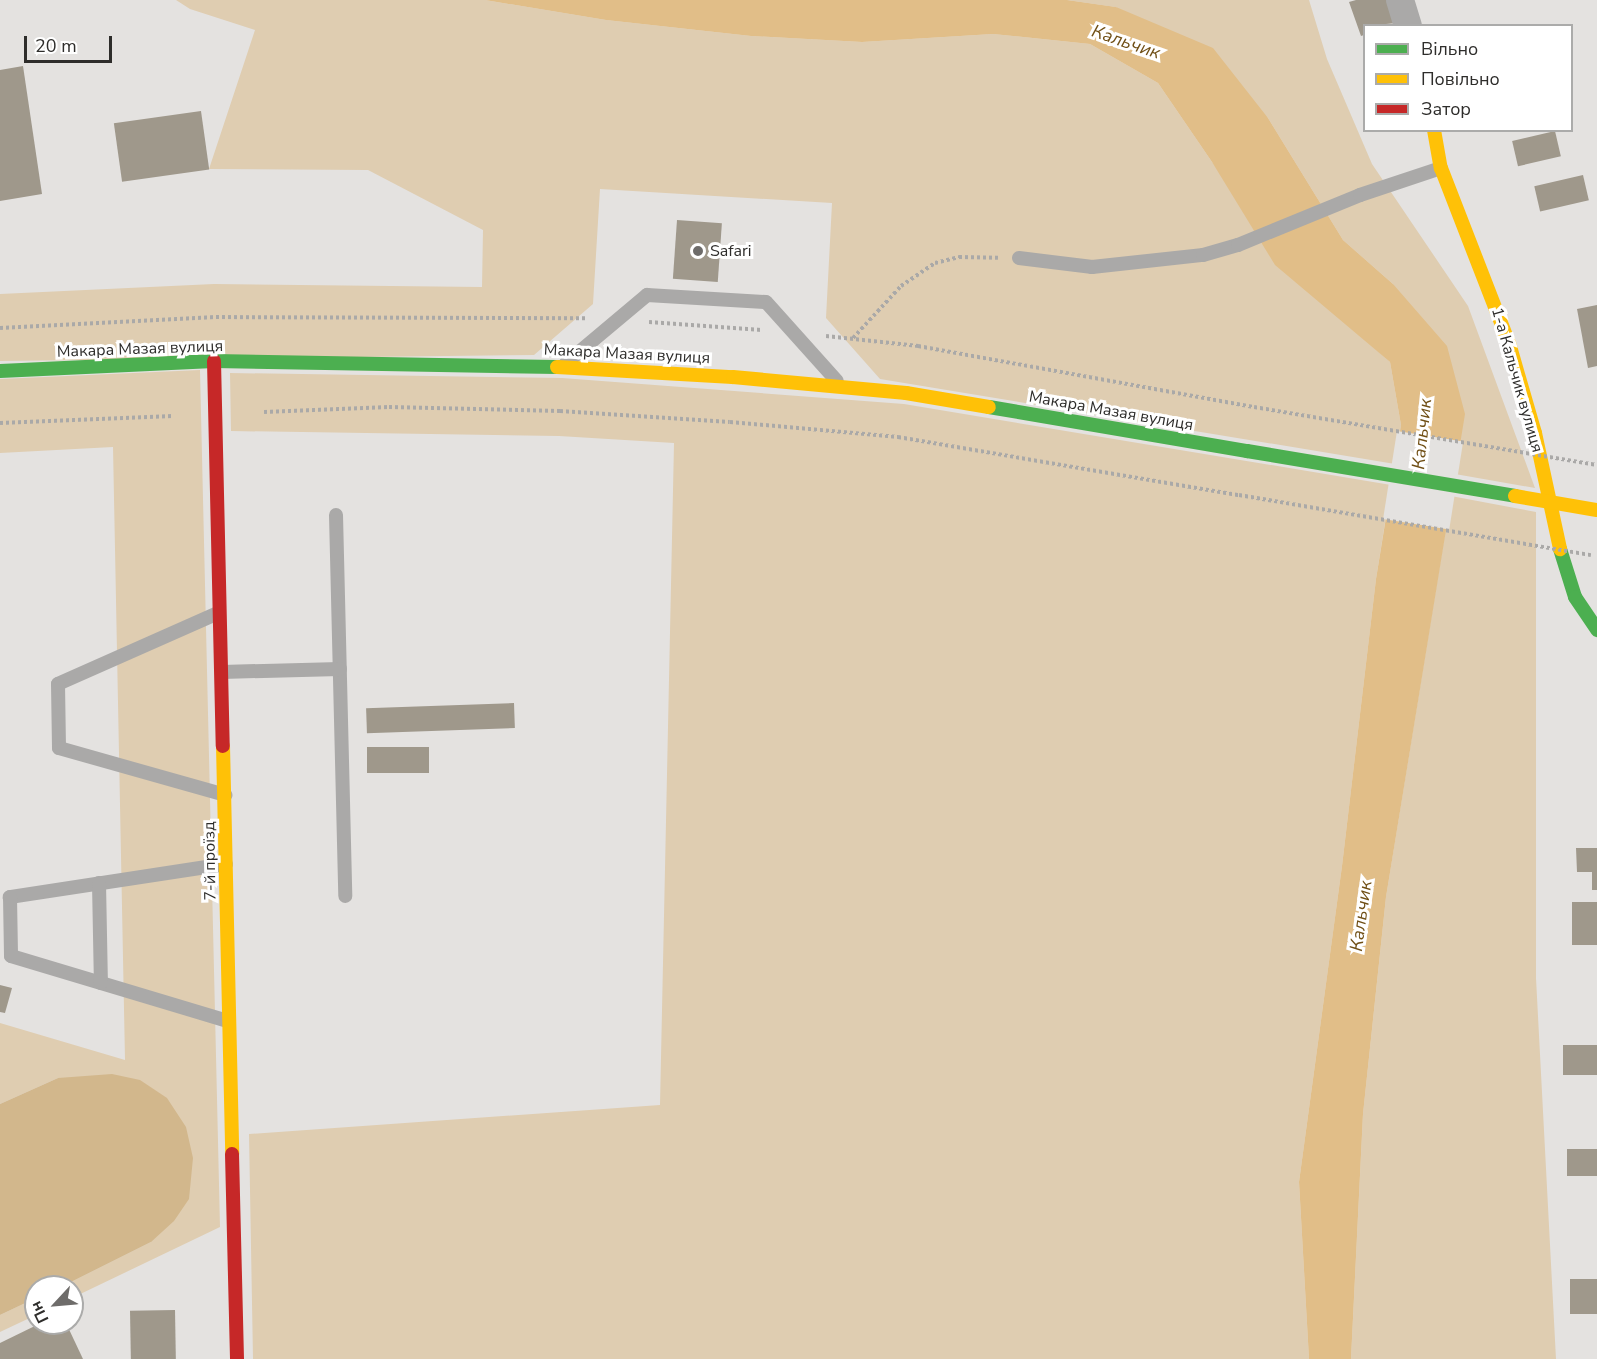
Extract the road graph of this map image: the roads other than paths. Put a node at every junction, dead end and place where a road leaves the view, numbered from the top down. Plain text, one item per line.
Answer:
1 (1400, 0) edge
2 (1407, 24) edge
3 (1434, 132) edge
4 (1441, 168) junction
5 (1019, 258) road end
6 (214, 362) junction
7 (562, 367) junction
8 (0, 371) edge
9 (843, 387) junction
10 (1597, 510) edge
11 (336, 515) dead end
12 (220, 612) junction
13 (1597, 630) edge
14 (340, 669) junction
15 (222, 672) junction
16 (225, 795) junction
17 (226, 864) junction
18 (99, 884) junction
19 (345, 896) dead end
20 (101, 983) junction
21 (230, 1022) junction
22 (237, 1359) edge

1 - 2 street
3 - 4 main road, 1-а Кальчик вулиця
4 - 5 lane
4 - 13 main road, 1-а Кальчик вулиця
6 - 7 main road, Макара Мазая вулиця
6 - 8 main road, Макара Мазая вулиця
6 - 12 main road, 7-й проїзд
7 - 9 main road, Макара Мазая вулиця
7 - 9 lane
9 - 10 main road, Макара Мазая вулиця, bridge
11 - 14 lane
12 - 15 main road, 7-й проїзд
12 - 16 lane
14 - 15 lane
14 - 19 lane
15 - 16 main road, 7-й проїзд
16 - 17 main road, 7-й проїзд
17 - 18 lane
17 - 21 main road, 7-й проїзд
18 - 20 lane
18 - 20 lane
20 - 21 lane
21 - 22 main road, 7-й проїзд

